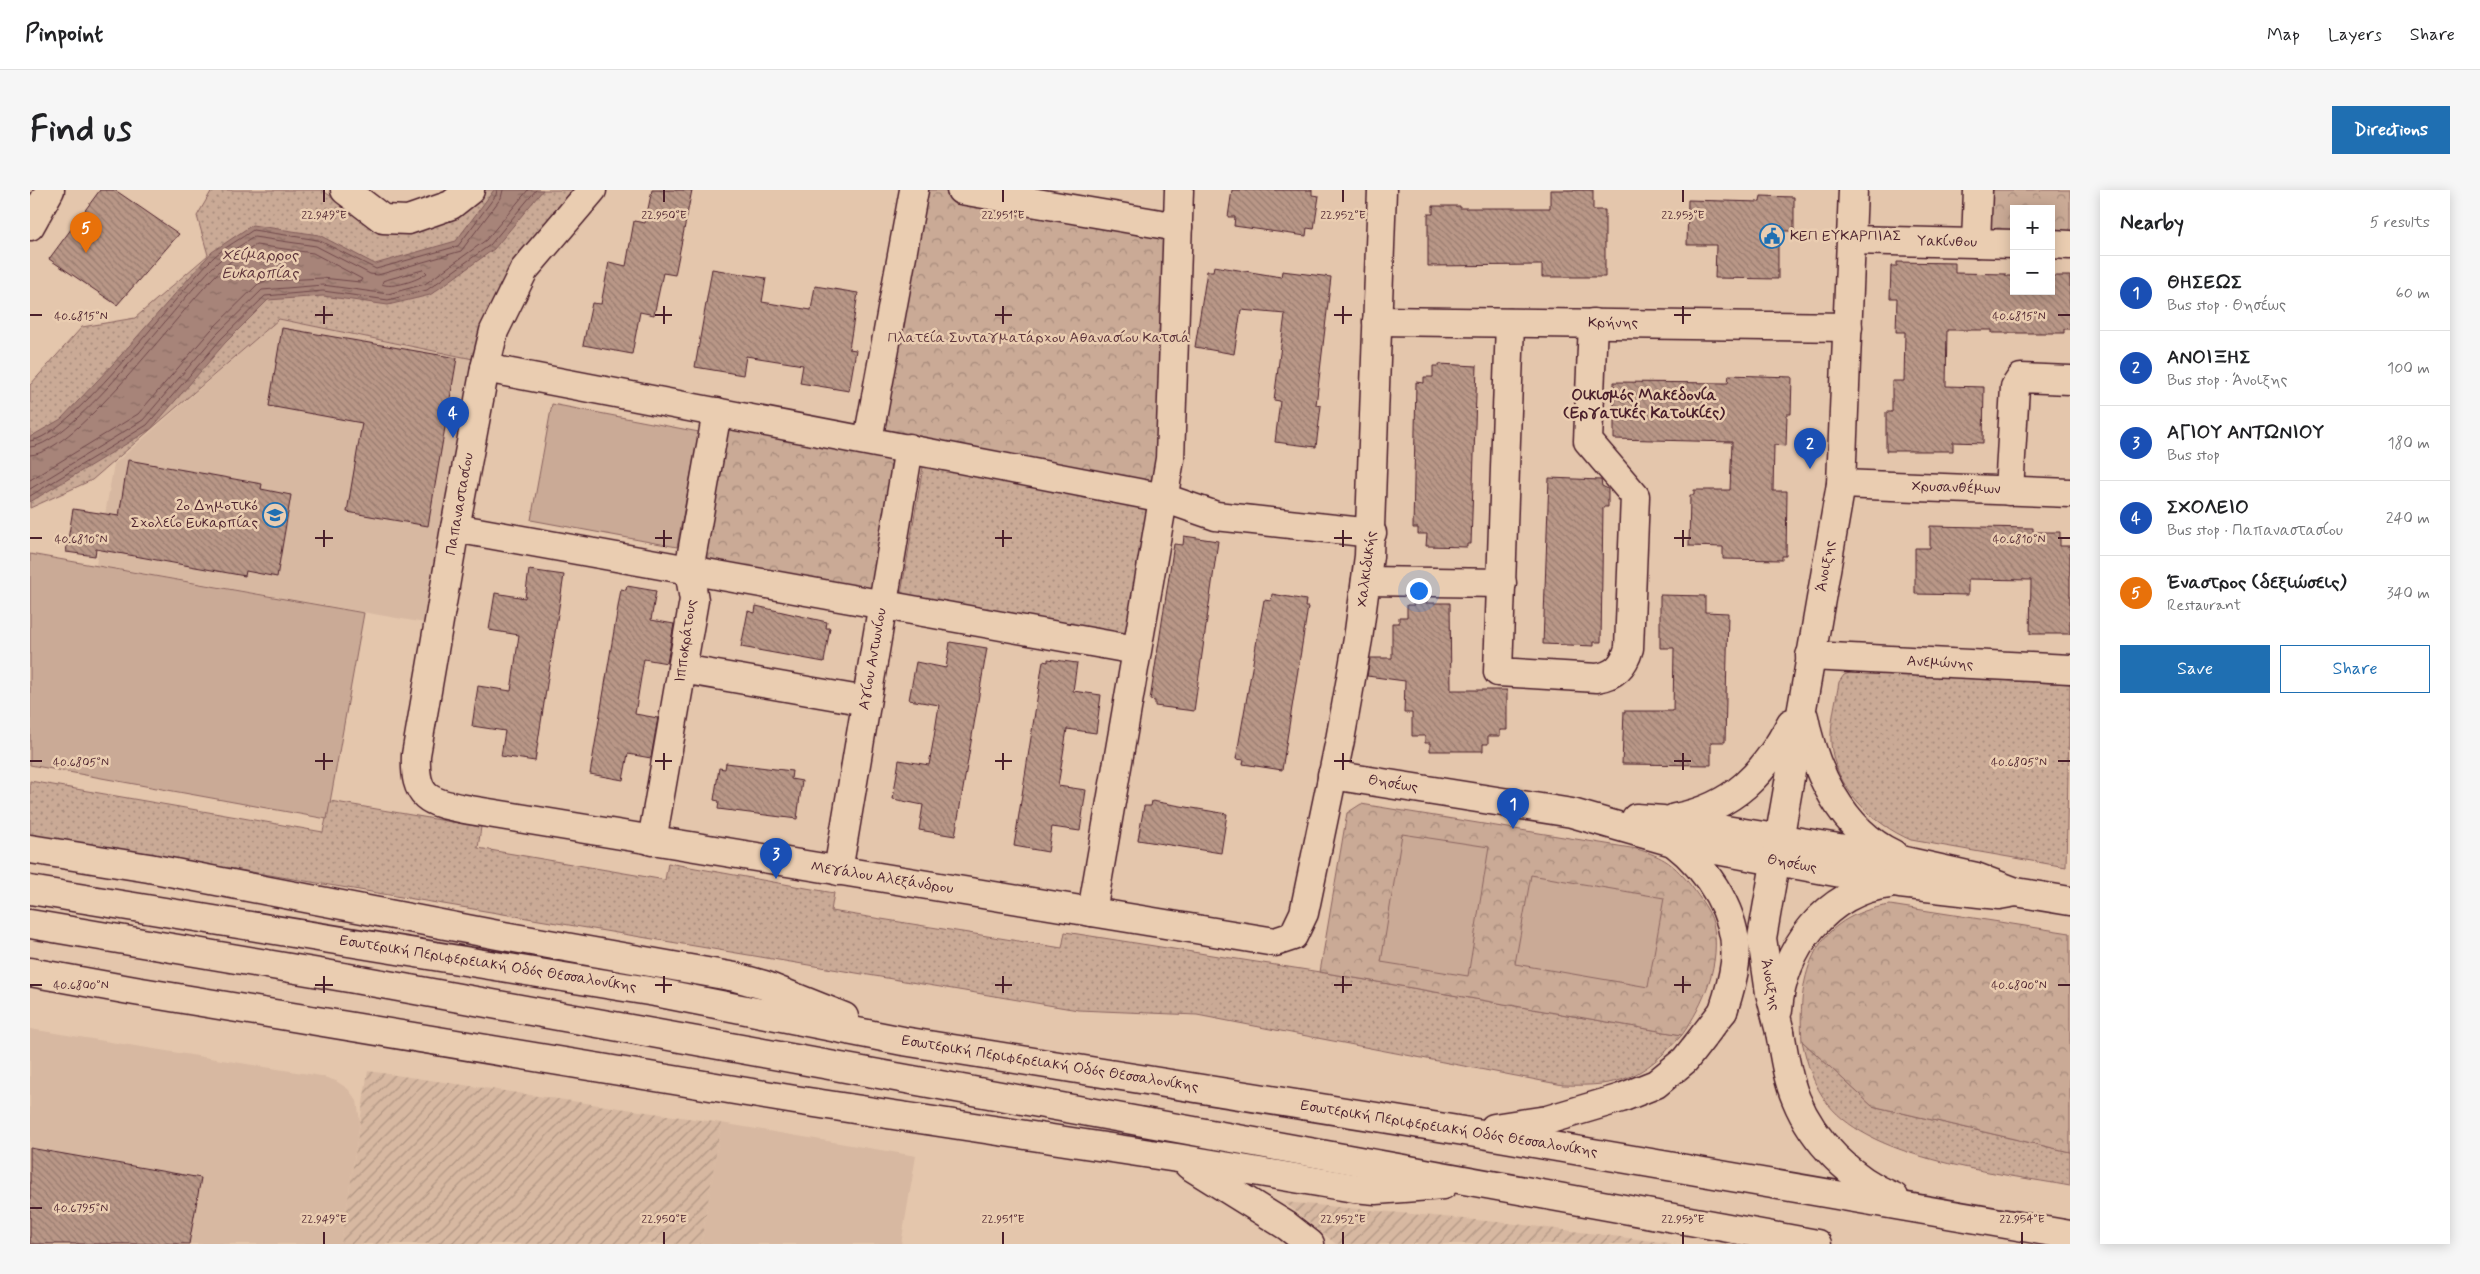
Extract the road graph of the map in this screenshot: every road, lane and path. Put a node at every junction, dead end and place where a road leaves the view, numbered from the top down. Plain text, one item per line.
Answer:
1 (50, 190) edge
2 (345, 190) edge
3 (470, 190) edge
4 (592, 190) edge
5 (914, 190) edge
6 (961, 190) edge
7 (1179, 190) edge
8 (1382, 190) edge
9 (1852, 190) edge
10 (1978, 190) edge
11 (30, 226) edge
12 (1178, 227) junction
13 (1851, 240) junction
14 (1976, 243) junction
15 (2010, 244) edge
16 (2055, 244) edge
17 (2070, 245) edge
18 (1377, 321) junction
19 (1510, 323) junction
20 (1593, 323) junction
21 (1848, 327) junction
22 (485, 368) junction
23 (2070, 380) edge
24 (716, 412) junction
25 (868, 440) junction
26 (909, 448) junction
27 (1841, 484) junction
28 (2009, 490) junction
29 (2070, 493) edge
30 (1164, 498) junction
31 (455, 528) junction
32 (1372, 533) junction
33 (689, 570) junction
34 (1366, 581) junction
35 (1502, 583) junction
36 (882, 605) junction
37 (1136, 650) junction
38 (1810, 656) junction
39 (682, 669) junction
40 (2070, 669) edge
41 (866, 701) junction
42 (1801, 703) junction
43 (1332, 775) junction
44 (419, 790) joint
45 (1668, 831) junction
46 (652, 841) junction
47 (30, 848) edge
48 (1777, 849) junction
49 (838, 871) junction
50 (1907, 873) junction
51 (30, 890) edge
52 (2070, 901) edge
53 (1092, 912) junction
54 (30, 924) edge
55 (1289, 938) joint
56 (1762, 938) junction
57 (30, 972) edge
58 (1723, 1011) junction
59 (1780, 1032) junction
60 (903, 1041) junction
61 (1470, 1132) junction
62 (1177, 1158) junction
63 (1482, 1182) junction
64 (1926, 1210) junction
65 (2070, 1235) edge
66 (1310, 1244) edge
67 (1817, 1244) edge

1 - 11 main road
2 - 3 main road
4 - 22 main road, Παπαναστασίου
5 - 25 main road
6 - 12 main road
7 - 12 main road
8 - 18 main road, Χαλκιδικής
9 - 13 main road, Άνοιξης
10 - 14 main road
12 - 30 main road
13 - 14 main road, Υακίνθου
13 - 21 main road, Άνοιξης
14 - 15 main road, Υακίνθου
16 - 17 main road
18 - 19 main road, Κρήνης
18 - 32 main road, Χαλκιδικής
19 - 20 main road, Κρήνης
19 - 35 main road
20 - 21 main road, Κρήνης
20 - 35 main road
21 - 27 main road, Άνοιξης
22 - 24 main road
22 - 31 main road, Παπαναστασίου
23 - 28 main road
24 - 25 main road
24 - 33 main road, Ιπποκράτους
25 - 26 main road
26 - 30 main road
26 - 36 main road, Αγίου Αντωνίου
27 - 28 main road, Χρυσανθέμων
27 - 38 main road, Άνοιξης
28 - 29 main road, Χρυσανθέμων
30 - 32 main road
30 - 37 main road
31 - 33 main road
31 - 44 main road, Παπαναστασίου
32 - 34 main road, Χαλκιδικής
33 - 36 main road
33 - 39 main road, Ιπποκράτους
34 - 35 main road
34 - 43 main road, Χαλκιδικής
36 - 37 main road
36 - 41 main road, Αγίου Αντωνίου
37 - 53 main road
38 - 40 main road, Ανεμώνης
38 - 42 main road, Άνοιξης
39 - 41 main road
39 - 46 main road, Ιπποκράτους
41 - 49 main road, Αγίου Αντωνίου
42 - 45 main road
42 - 48 main road, Άνοιξης
42 - 50 main road
43 - 45 main road, Θησέως
43 - 55 main road, Χαλκιδικής
44 - 46 main road, Μεγάλου Αλεξάνδρου
45 - 48 main road, Θησέως
45 - 58 main road
46 - 49 main road, Μεγάλου Αλεξάνδρου
47 - 60 main road
48 - 50 main road, Θησέως
48 - 56 main road, Άνοιξης
49 - 53 main road, Μεγάλου Αλεξάνδρου
50 - 52 main road, Θησέως
50 - 59 main road
51 - 60 main road, Εσωτερική Περιφερειακή Οδός Θεσσαλονίκης
53 - 55 main road, Μεγάλου Αλεξάνδρου
54 - 63 main road
56 - 58 main road, Άνοιξης
56 - 59 main road, Άνοιξης
57 - 62 main road
58 - 61 main road, Άνοιξης
59 - 64 main road
60 - 61 main road, Εσωτερική Περιφερειακή Οδός Θεσσαλονίκης
61 - 64 main road, Εσωτερική Περιφερειακή Οδός Θεσσαλονίκης
62 - 63 main road
62 - 66 main road
63 - 67 main road
64 - 65 main road, Εσωτερική Περιφερειακή Οδός Θεσσαλονίκης

